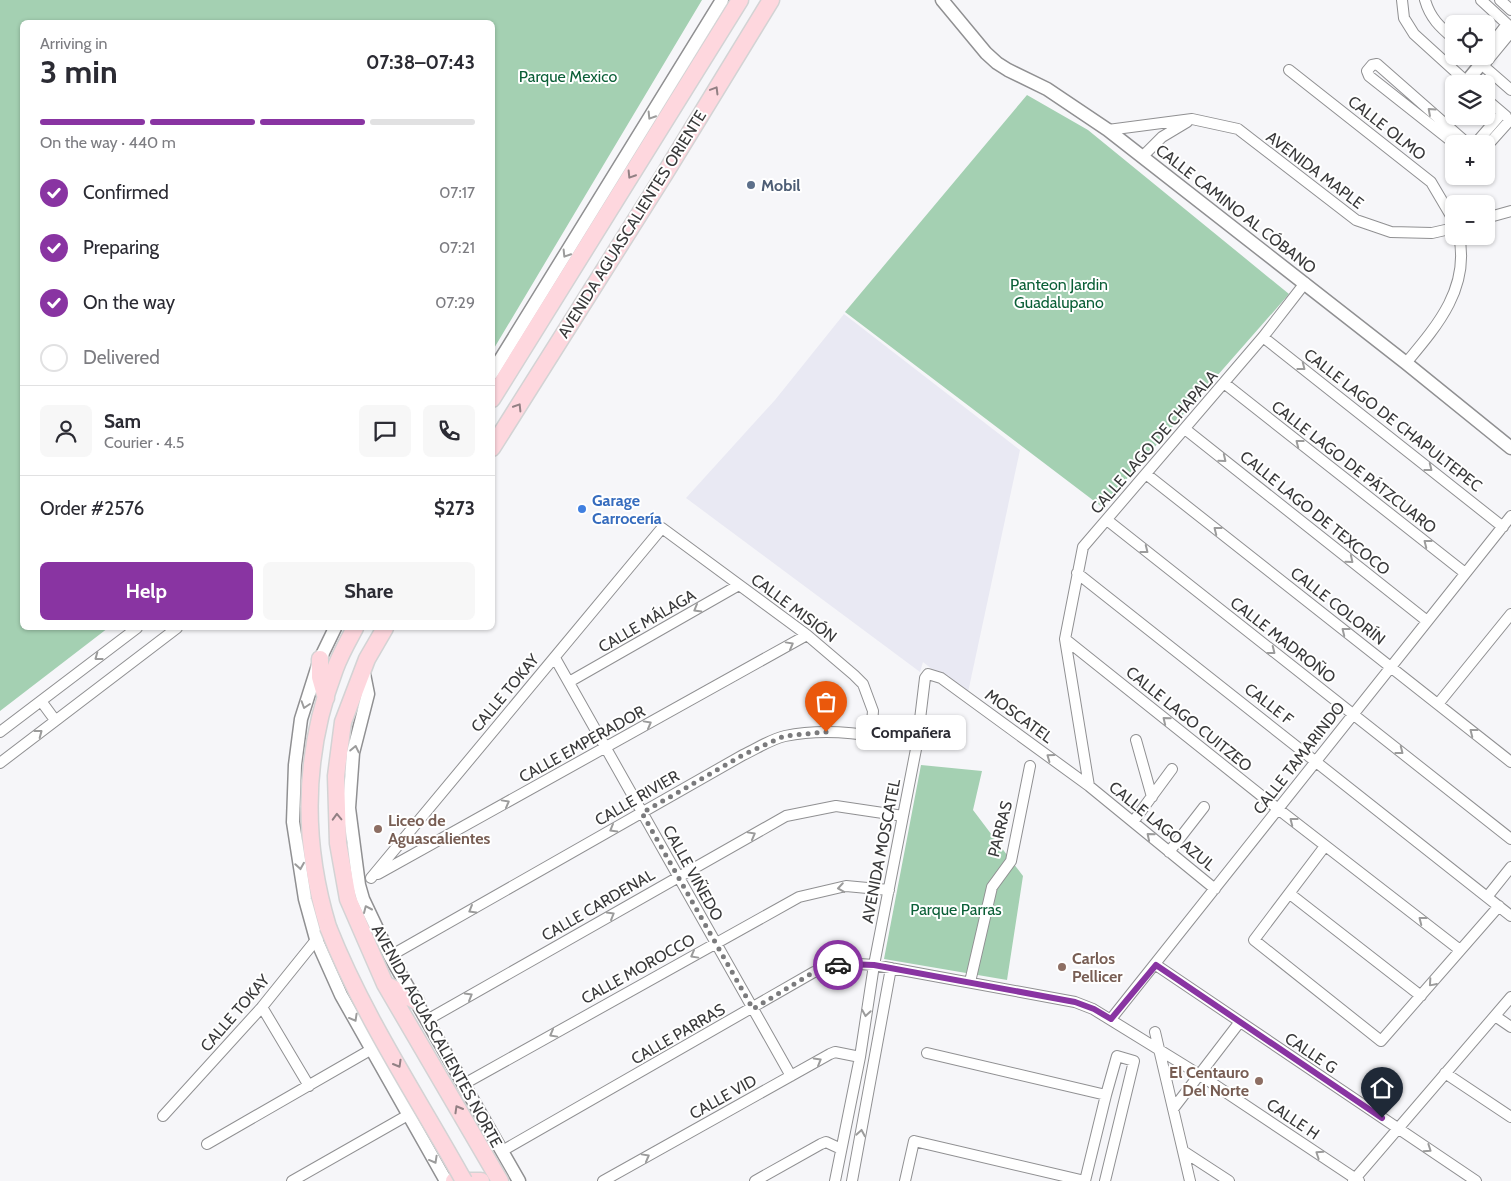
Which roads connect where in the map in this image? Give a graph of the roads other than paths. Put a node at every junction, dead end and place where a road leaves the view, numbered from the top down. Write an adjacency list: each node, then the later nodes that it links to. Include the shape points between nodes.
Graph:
1 (722, 0): 10 (street)
2 (740, 0): 15 (main road, AVENIDA AGUASCALIENTES ORIENTE)
3 (771, 0): 37 (main road, AVENIDA AGUASCALIENTES ORIENTE, one-way to 3)
4 (942, 0): 24 (street, CALLE CAMINO AL CÓBANO, via 997,63 1047,89)
5 (1402, 0): 18 (street, via 1404,18 1414,34)
6 (1424, 0): 11 (street, via 1435,22)
7 (1480, 0): 13 (street, via 1507,24)
8 (1500, 0): 9 (street)
9 (1511, 10)
10 (708, 25): 15 (main road); 40 (street, one-way to 40)
11 (1445, 31)
12 (1511, 32): 14 (street)
13 (1495, 39)
14 (1495, 46)
15 (710, 48): 36 (main road, AVENIDA AGUASCALIENTES ORIENTE, one-way to 36)
16 (1483, 65): 19 (street)
17 (1289, 70): 30 (street, CALLE OLMO, via 1431,182)
18 (1460, 75)
19 (1511, 90)
20 (1495, 107): 21 (street)
21 (1502, 113): 23 (street); 26 (street)
22 (1192, 119): 24 (street, AVENIDA MAPLE); 29 (street, via 1162,137); 33 (street, AVENIDA MAPLE, via 1238,130 1356,220 1391,232)
23 (1511, 120): 28 (street)
24 (1108, 130): 29 (street, CALLE CAMINO AL CÓBANO)
25 (1458, 135): 27 (street, one-way to 27, via 1377,64 1372,65 1367,71 1369,76)
26 (1483, 135)
27 (1445, 136)
28 (1495, 137)
29 (1142, 156): 35 (street, CALLE CAMINO AL CÓBANO)
30 (1445, 206)
31 (1511, 211): 32 (street)
32 (1495, 215)
33 (1445, 230)
34 (1461, 245): 39 (street, via 1459,282 1439,323)
35 (1305, 283): 38 (street, CALLE LAGO DE CHAPALA); 39 (street, CALLE CAMINO AL CÓBANO)
36 (542, 319): 37 (main road); 42 (main road, AVENIDA AGUASCALIENTES ORIENTE)
37 (565, 332): 44 (main road, AVENIDA AGUASCALIENTES ORIENTE, one-way to 37)
38 (1264, 337): 41 (street, CALLE LAGO DE CHAPALA); 49 (street, CALLE LAGO DE CHAPULTEPEC, one-way to 49)
39 (1406, 363): 45 (street, CALLE CAMINO AL CÓBANO)
40 (495, 368)
41 (1224, 384): 43 (street, CALLE LAGO DE CHAPALA); 52 (street, CALLE LAGO DE PÁTZCUARO, one-way to 41)
42 (495, 394)
43 (1185, 429): 46 (street, CALLE LAGO DE CHAPALA); 55 (street, CALLE LAGO DE TEXCOCO, one-way to 55)
44 (495, 443)
45 (1511, 448)
46 (1146, 474): 48 (street, CALLE LAGO DE CHAPALA); 65 (street, CALLE COLORÍN, one-way to 46)
47 (1511, 516): 49 (street, CALLE TAMARINDO)
48 (1107, 520): 51 (street, CALLE LAGO DE CHAPALA, via 1083,547); 72 (street, CALLE MADROÑO, one-way to 72)
49 (1503, 527): 52 (street, CALLE TAMARINDO)
50 (662, 528): 53 (street, CALLE MISIÓN); 63 (street, CALLE TOKAY)
51 (1077, 573): 62 (street, CALLE LAGO DE CHAPALA); 79 (street, CALLE F)
52 (1465, 573): 55 (street, CALLE TAMARINDO)
53 (739, 585): 61 (street, CALLE MISIÓN); 68 (street, CALLE MÁLAGA, one-way to 68)
54 (1511, 614): 71 (street)
55 (1427, 621): 65 (street, CALLE TAMARINDO)
56 (134, 630): 70 (street, one-way to 70)
57 (174, 630): 73 (street)
58 (334, 630): 64 (street)
59 (354, 630): 69 (main road, via 335,668)
60 (384, 630): 66 (main road)
61 (807, 636): 75 (street, CALLE MISIÓN, via 863,684 872,711); 78 (street, CALLE EMPERADOR, one-way to 61)
62 (1066, 639): 84 (street, CALLE LAGO DE CHAPALA); 87 (street, CALLE LAGO CUITZEO, one-way to 62)
63 (555, 658): 68 (street, CALLE VIÑEDO); 96 (street, CALLE TOKAY)
64 (320, 659): 69 (main road, via 320,677); 105 (street, one-way to 105, via 301,718 292,822 305,899)
65 (1390, 667): 71 (street, CALLE COLORÍN); 72 (street, CALLE TAMARINDO)
66 (363, 668): 97 (street, AVENIDA AGUASCALIENTES NORTE, one-way to 66, via 349,808 353,753 368,694); 113 (main road, AVENIDA AGUASCALIENTES NORTE, one-way to 66, via 348,899 338,843 336,776 343,722)
67 (928, 674): 77 (street, AVENIDA MOSCATEL); 84 (street, MOSCATEL, one-way to 67, via 941,678)
68 (568, 682): 78 (street, CALLE VIÑEDO)
69 (326, 698): 104 (main road, via 311,763 308,813 313,865)
70 (41, 701): 73 (street); 74 (street)
71 (1438, 704): 81 (street, CALLE COLORÍN, one-way to 71)
72 (1353, 714): 79 (street, CALLE TAMARINDO); 91 (street, CALLE MADROÑO, one-way to 91)
73 (55, 720): 80 (street, one-way to 73)
74 (0, 732)
75 (871, 734): 77 (street, CALLE RIVIER); 88 (street, CALLE RIVIER, via 826,732 784,736 743,755)
76 (1136, 740): 85 (street)
77 (916, 744): 89 (street, AVENIDA MOSCATEL)
78 (606, 748): 88 (street, CALLE VIÑEDO); 96 (street, CALLE EMPERADOR, one-way to 78)
79 (1317, 761): 87 (street, CALLE TAMARINDO); 101 (street, CALLE F)
80 (0, 762)
81 (1511, 762)
82 (1030, 766): 112 (street, PARRAS, via 1011,861 992,887)
83 (1172, 769): 85 (street)
84 (1089, 786): 90 (street, CALLE LAGO AZUL)
85 (1152, 797): 90 (street)
86 (1204, 807): 93 (street)
87 (1278, 809): 92 (street, CALLE LAGO CUITZEO, one-way to 87); 98 (street, CALLE TAMARINDO)
88 (642, 813): 95 (street, CALLE VIÑEDO); 108 (street, CALLE RIVIER, one-way to 108)
89 (903, 816): 95 (street, CALLE CARDENAL, one-way to 89, via 786,816 836,806); 99 (street, AVENIDA MOSCATEL)
90 (1133, 822): 93 (street, CALLE LAGO AZUL, one-way to 90)
91 (1511, 839)
92 (1325, 846): 100 (street); 107 (street, CALLE LAGO CUITZEO, one-way to 92)
93 (1169, 852): 98 (street, CALLE LAGO AZUL)
94 (1511, 867): 101 (street)
95 (678, 877): 106 (street, CALLE VIÑEDO); 121 (street, CALLE CARDENAL, one-way to 95)
96 (371, 878): 97 (street, CALLE EMPERADOR)
97 (359, 885): 108 (street, AVENIDA AGUASCALIENTES NORTE, one-way to 97)
98 (1215, 889): 110 (street, CALLE TAMARINDO)
99 (889, 890): 106 (street, CALLE MOROCCO, one-way to 106, via 846,886 799,897); 109 (street, AVENIDA MOSCATEL)
100 (1290, 894): 114 (street); 114 (street, via 1254,940 1373,1035 1381,1041)
101 (1487, 897): 102 (street, CALLE F)
102 (1499, 906): 103 (street, CALLE F); 107 (street)
103 (1511, 916)
104 (328, 927): 105 (street, CALLE TOKAY); 148 (main road, one-way to 148, bridge, via 372,1018)
105 (316, 939): 117 (street, CALLE TOKAY); 125 (street, one-way to 125, via 341,995)
106 (715, 942): 118 (street, CALLE VIÑEDO); 132 (street, CALLE MOROCCO, one-way to 132)
107 (1460, 950): 114 (street, one-way to 114)
108 (390, 956): 116 (street, AVENIDA AGUASCALIENTES NORTE)
109 (874, 965): 111 (street, CALLE PARRAS); 118 (street, CALLE PARRAS, via 845,964 814,972); 128 (street, AVENIDA MOSCATEL, one-way to 128)
110 (1156, 965): 120 (street, CALLE TAMARINDO); 122 (street, CALLE G)
111 (891, 968): 112 (street, CALLE PARRAS); 155 (street, one-way to 111)
112 (970, 982): 120 (street, CALLE PARRAS, via 1075,1002)
113 (385, 984): 116 (main road); 150 (main road, AVENIDA AGUASCALIENTES NORTE, one-way to 113)
114 (1421, 996)
115 (1511, 998): 119 (street)
116 (416, 1001): 121 (street, AVENIDA AGUASCALIENTES NORTE)
117 (262, 1007): 133 (street); 137 (street, CALLE TOKAY)
118 (753, 1009): 131 (street, CALLE VIÑEDO); 142 (street, CALLE PARRAS)
119 (1495, 1016): 123 (street); 129 (street)
120 (1111, 1019): 126 (street, CALLE PARRAS)
121 (427, 1020): 132 (street, AVENIDA AGUASCALIENTES NORTE)
122 (1239, 1023): 130 (street); 139 (street, CALLE G)
123 (1511, 1027)
124 (1155, 1032): 126 (street)
125 (372, 1049): 133 (street); 136 (street)
126 (1159, 1050): 130 (street, CALLE H); 135 (street)
127 (927, 1053): 134 (street)
128 (860, 1057): 131 (street, CALLE VID, one-way to 128, via 835,1052); 141 (street, AVENIDA MOSCATEL)
129 (1445, 1073): 138 (street); 139 (street)
130 (1200, 1075): 135 (street); 144 (street, CALLE H, one-way to 130)
131 (791, 1076): 152 (street, CALLE VID, one-way to 131)
132 (464, 1084): 142 (street, AVENIDA AGUASCALIENTES NORTE)
133 (309, 1086): 140 (street)
134 (1106, 1094): 157 (street); 158 (street, via 1117,1056 1134,1061)
135 (1173, 1109): 143 (street)
136 (408, 1115): 145 (street); 146 (street, one-way to 146)
137 (163, 1116)
138 (1511, 1117)
139 (1398, 1129): 144 (street); 161 (street, CALLE G, one-way to 161)
140 (207, 1144)
141 (841, 1149): 153 (street, via 826,1142); 154 (street, AVENIDA MOSCATEL)
142 (502, 1151): 151 (street, AVENIDA AGUASCALIENTES NORTE)
143 (1183, 1151): 159 (street); 160 (street)
144 (1356, 1180)
145 (292, 1181)
146 (446, 1181)
147 (454, 1181): 149 (main road)
148 (464, 1181)
149 (481, 1181)
150 (500, 1181)
151 (519, 1181)
152 (603, 1181)
153 (755, 1181)
154 (835, 1181)
155 (852, 1181)
156 (905, 1181): 157 (street, via 914,1141)
157 (1085, 1181)
158 (1105, 1181)
159 (1190, 1181)
160 (1229, 1181)
161 (1476, 1181)

